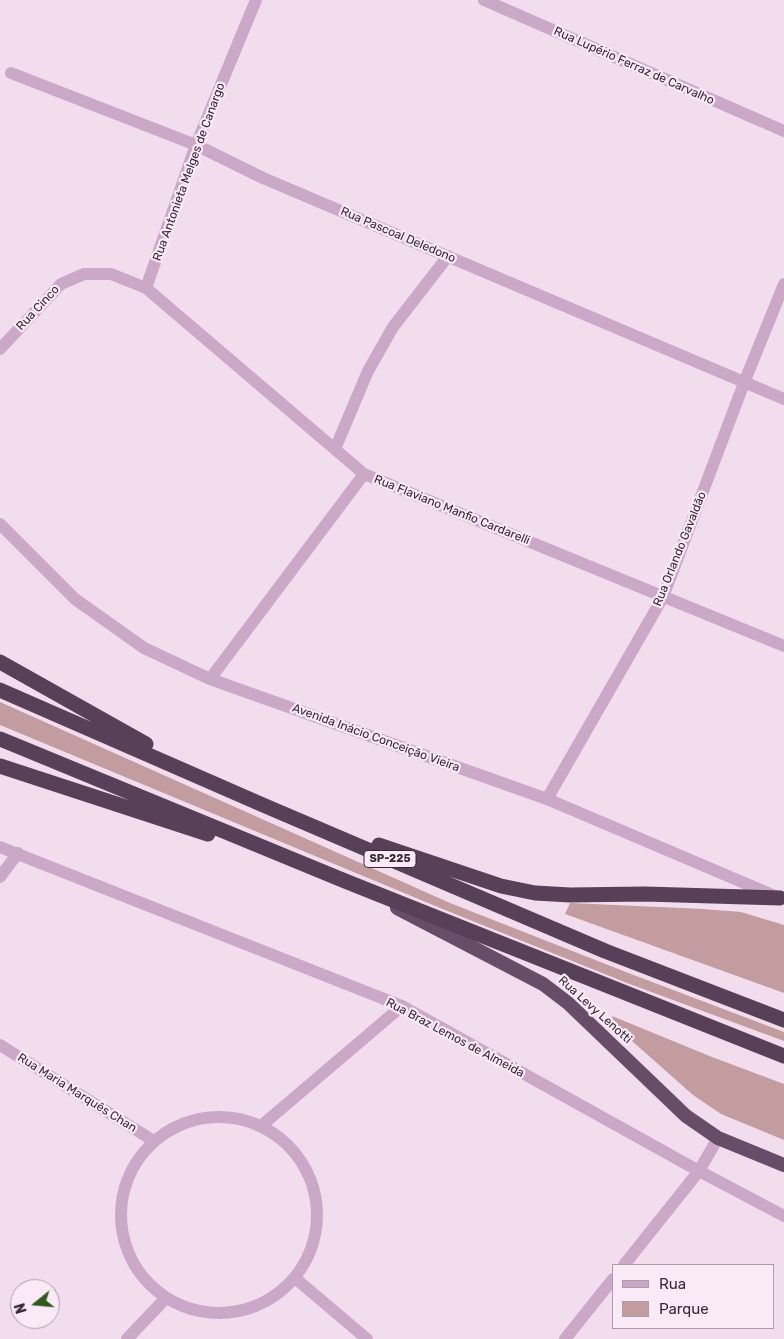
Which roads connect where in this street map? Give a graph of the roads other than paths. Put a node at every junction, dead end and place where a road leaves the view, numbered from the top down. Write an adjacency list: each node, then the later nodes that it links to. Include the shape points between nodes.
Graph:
1 (256, 0): 5 (street, Rua Antonieta Melges de Canargo)
2 (484, 0): 4 (street, Rua Lupério Ferraz de Carvalho)
3 (11, 73): 5 (street, Rua Pascoal Deledono)
4 (784, 131)
5 (196, 145): 6 (street, Rua Pascoal Deledono, via 262,178); 9 (street, Rua Antonieta Melges de Canargo)
6 (448, 256): 11 (street, Rua Pascoal Deledono); 13 (street, via 393,327 368,371)
7 (111, 274): 9 (street, Rua Flaviano Manfio Cardarelli); 10 (street, Rua Cinco, via 84,274 61,284)
8 (784, 284): 11 (street, Rua Orlando Gavaldão)
9 (146, 288): 13 (street, Rua Flaviano Manfio Cardarelli)
10 (0, 349)
11 (744, 383): 12 (street, Rua Pascoal Deledono); 16 (street, Rua Orlando Gavaldão)
12 (784, 399)
13 (335, 449): 14 (street, Rua Flaviano Manfio Cardarelli)
14 (364, 474): 16 (street, Rua Flaviano Manfio Cardarelli); 19 (street)
15 (0, 524): 19 (street, Avenida Inácio Conceição Vieira, via 75,598 144,648)
16 (663, 597): 17 (street, Rua Flaviano Manfio Cardarelli); 24 (street, Rua Orlando Gavaldão)
17 (784, 646)
18 (0, 662): 23 (highway)
19 (210, 678): 24 (street, Avenida Inácio Conceição Vieira)
20 (0, 690): 23 (highway, SP-225)
21 (0, 739): 28 (highway)
22 (0, 766): 28 (highway)
23 (212, 782): 25 (highway, SP-225)
24 (548, 799): 31 (street, Avenida Inácio Conceição Vieira)
25 (263, 805): 31 (highway, via 501,886 535,893); 33 (highway, SP-225, via 605,951)
26 (0, 847): 27 (street, Rua Braz Lemos de Almeida)
27 (18, 853): 29 (street); 32 (street, Rua Braz Lemos de Almeida)
28 (327, 873): 30 (highway)
29 (0, 877)
30 (346, 881): 35 (highway); 37 (highway, Rua Levy Lenotti, via 543,984 568,1003 686,1116)
31 (782, 899)
32 (402, 1006): 36 (street); 40 (street, Rua Braz Lemos de Almeida)
33 (784, 1020)
34 (0, 1045): 38 (street, Rua Maria Marquês Chan)
35 (784, 1056)
36 (261, 1126): 38 (street, via 234,1117 205,1117 178,1125); 43 (street, via 286,1142 304,1166 315,1194 317,1223 310,1252)
37 (718, 1138): 39 (highway, Rua Levy Lenotti); 40 (street)
38 (154, 1141): 45 (street, via 134,1164 123,1192 121,1222 128,1252 143,1278)
39 (784, 1165)
40 (699, 1171): 41 (street, Rua Braz Lemos de Almeida); 42 (street)
41 (784, 1216)
42 (625, 1264)
43 (295, 1278): 45 (street, via 274,1297 248,1310 220,1314 192,1310); 47 (street)
44 (612, 1280): 48 (street)
45 (166, 1298): 46 (street)
46 (127, 1339)
47 (367, 1339)
48 (565, 1339)

